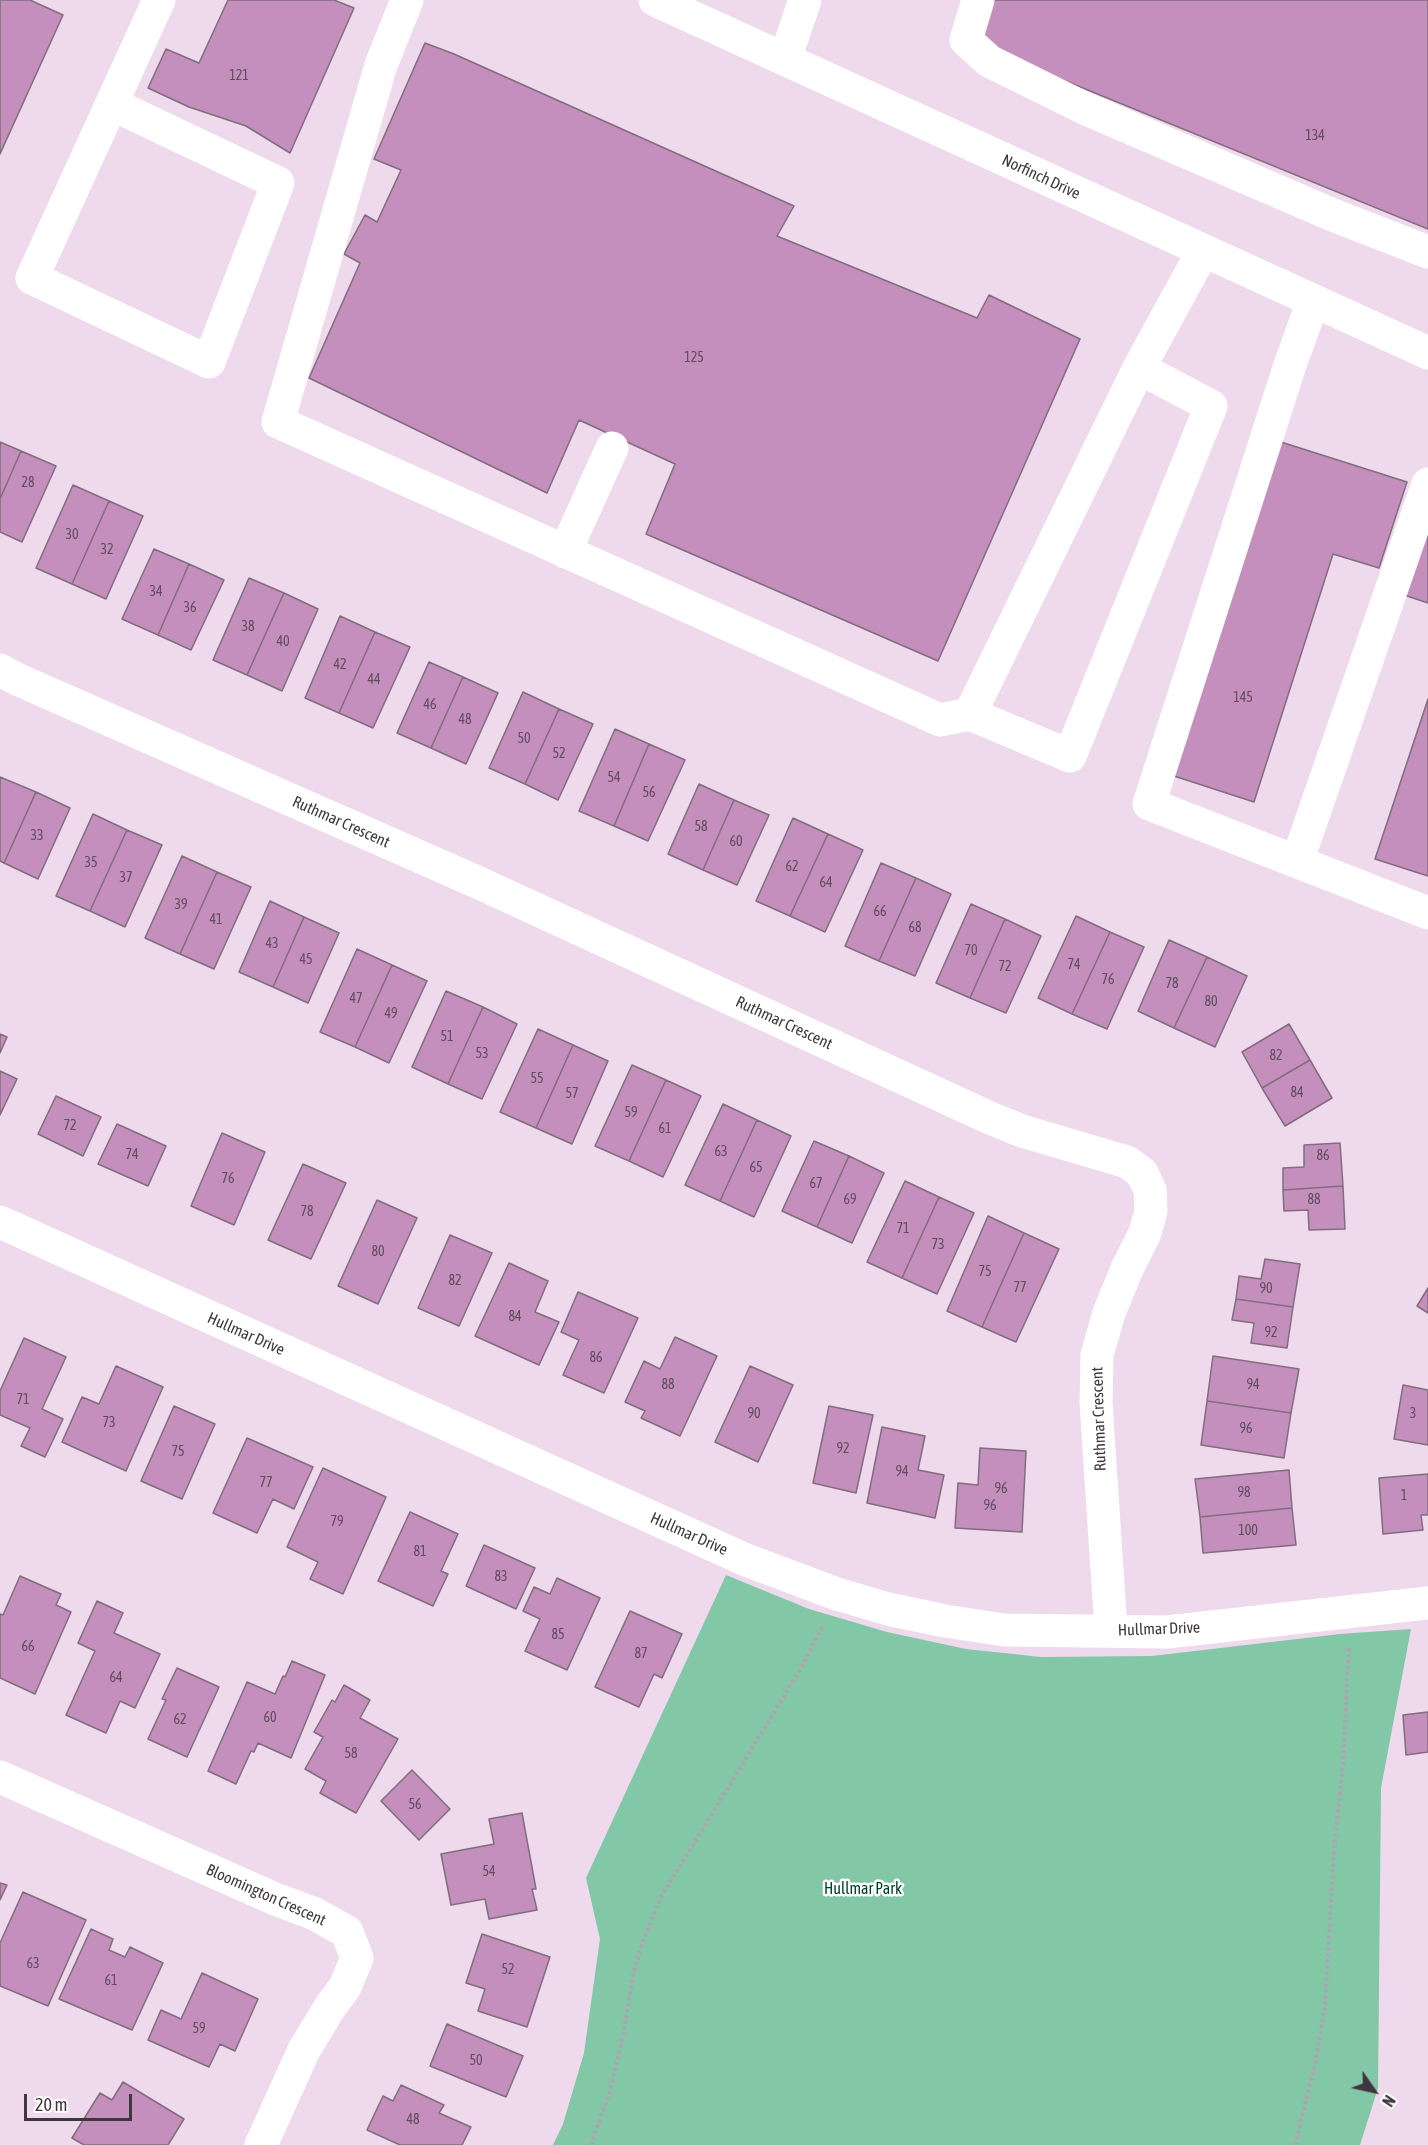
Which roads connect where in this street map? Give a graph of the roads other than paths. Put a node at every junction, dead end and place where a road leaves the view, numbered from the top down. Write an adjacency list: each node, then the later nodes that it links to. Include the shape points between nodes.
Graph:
1 (159, 0): 7 (street)
2 (407, 0): 15 (street, via 381,65 278,422)
3 (805, 0): 6 (street)
4 (978, 0): 9 (street, via 966,40 989,62 1084,108)
5 (666, 2): 6 (street, Norfinch Drive)
6 (785, 59): 8 (street, Norfinch Drive)
7 (112, 104): 7 (street, via 32,278 209,362 278,183)
8 (1203, 251): 10 (street, Norfinch Drive); 12 (street)
9 (1428, 252)
10 (1313, 301): 11 (street, Norfinch Drive); 18 (street, via 1149,804)
11 (1425, 344)
12 (1139, 368): 17 (street); 17 (street, via 1211,406 1070,756)
13 (612, 448): 15 (street)
14 (1428, 484): 18 (street)
15 (565, 552): 17 (street, via 940,720)
16 (0, 670): 22 (street, Ruthmar Crescent, via 488,887 990,1118 1127,1162 1142,1173 1150,1190 1151,1211 1109,1313 1097,1355 1096,1402)
17 (970, 714)
18 (1297, 862): 19 (street)
19 (1428, 913)
20 (0, 1222): 22 (street, Hullmar Drive, via 746,1560 837,1594 888,1609 1004,1630)
21 (1428, 1603): 22 (street, Hullmar Drive, via 1167,1632)
22 (1111, 1630)
23 (0, 1777): 24 (street, Bloomington Crescent, via 315,1914 347,1932 357,1959 345,1987 304,2050)
24 (261, 2145)

